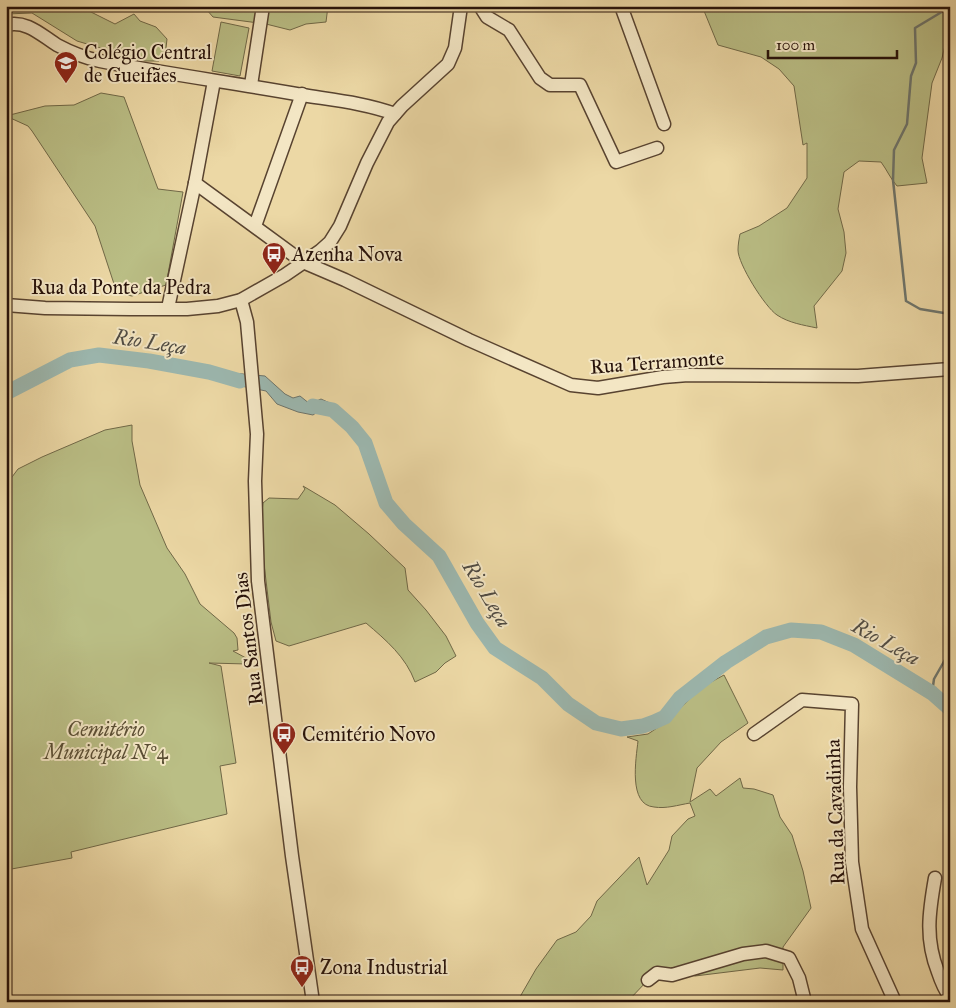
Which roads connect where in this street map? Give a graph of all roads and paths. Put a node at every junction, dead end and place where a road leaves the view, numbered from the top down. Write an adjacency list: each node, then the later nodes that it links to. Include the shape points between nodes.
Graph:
1 (263, 6): 7 (street)
2 (461, 6): 9 (street, Rua da Ponte da Pedra, via 448,64)
3 (480, 6): 11 (street, via 488,18 509,30 540,78 550,85 580,85 616,162)
4 (621, 6): 10 (street)
5 (6, 24): 6 (street, via 28,26 59,46 90,59)
6 (214, 81): 7 (street); 12 (street)
7 (251, 85): 8 (street)
8 (302, 94): 9 (street, via 375,107); 13 (street)
9 (395, 114): 14 (street, Rua da Ponte da Pedra, via 380,137 340,226 330,242)
10 (664, 124)
11 (657, 148)
12 (195, 183): 13 (street, Rua Terramonte); 17 (street)
13 (255, 226): 14 (street, Rua Terramonte)
14 (303, 262): 15 (street, Rua da Ponte da Pedra); 18 (street, Rua Terramonte, via 570,384 598,388 688,375 858,376)
15 (240, 300): 17 (street, Rua da Ponte da Pedra, via 218,306); 23 (street, Rua Santos Dias, via 248,336 257,434 258,581)
16 (6, 305): 17 (street, Rua da Ponte da Pedra)
17 (168, 308)
18 (950, 369)
19 (754, 734): 25 (street, Rua da Cavadinha, via 802,700 852,700 852,862 862,929)
20 (935, 878): 22 (street, via 928,930 933,960 944,990)
21 (648, 980): 24 (street, via 657,973 672,975 743,954 766,951 789,958 799,978)
22 (950, 997)
23 (313, 1002)
24 (805, 1002)
25 (895, 1002)

